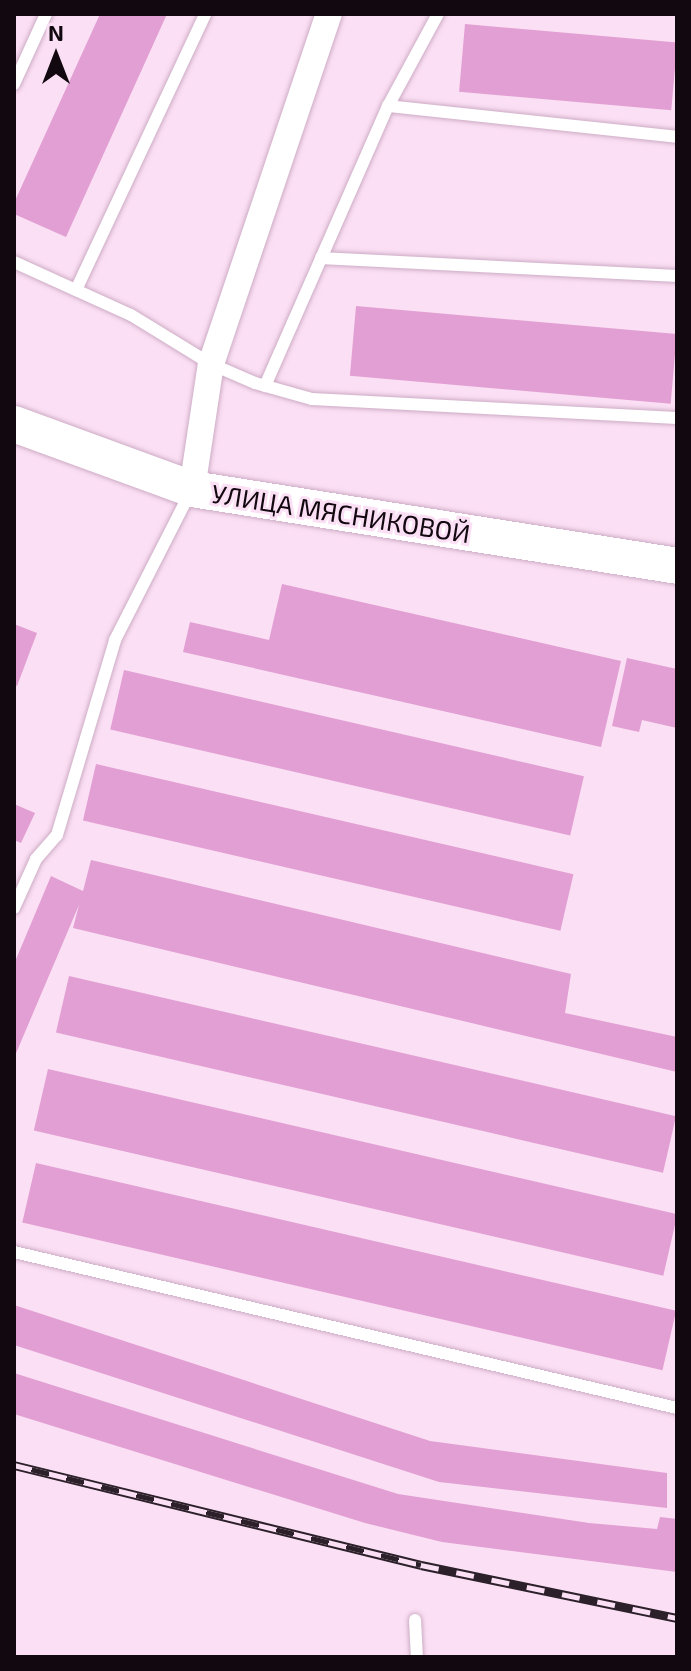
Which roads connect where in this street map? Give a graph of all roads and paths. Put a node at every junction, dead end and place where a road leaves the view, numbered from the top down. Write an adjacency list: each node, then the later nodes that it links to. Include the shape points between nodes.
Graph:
1 (46, 14): 5 (lane)
2 (205, 14): 11 (lane)
3 (329, 14): 12 (street)
4 (438, 14): 6 (lane)
5 (14, 84)
6 (388, 106): 7 (lane); 8 (lane)
7 (677, 137)
8 (321, 258): 10 (lane); 13 (lane)
9 (14, 262): 11 (lane)
10 (677, 276)
11 (76, 290): 12 (lane, via 131,315)
12 (211, 364): 13 (lane); 16 (street)
13 (265, 386): 14 (lane, via 312,399)
14 (677, 418)
15 (14, 424): 16 (street, УЛИЦА МЯСНИКОВОЙ)
16 (192, 489): 17 (street, УЛИЦА МЯСНИКОВОЙ); 18 (lane, via 115,640 57,835 36,859)
17 (677, 566)
18 (14, 908)
19 (14, 1252): 20 (lane)
20 (677, 1408)
21 (415, 1620): 22 (lane)
22 (417, 1657)

